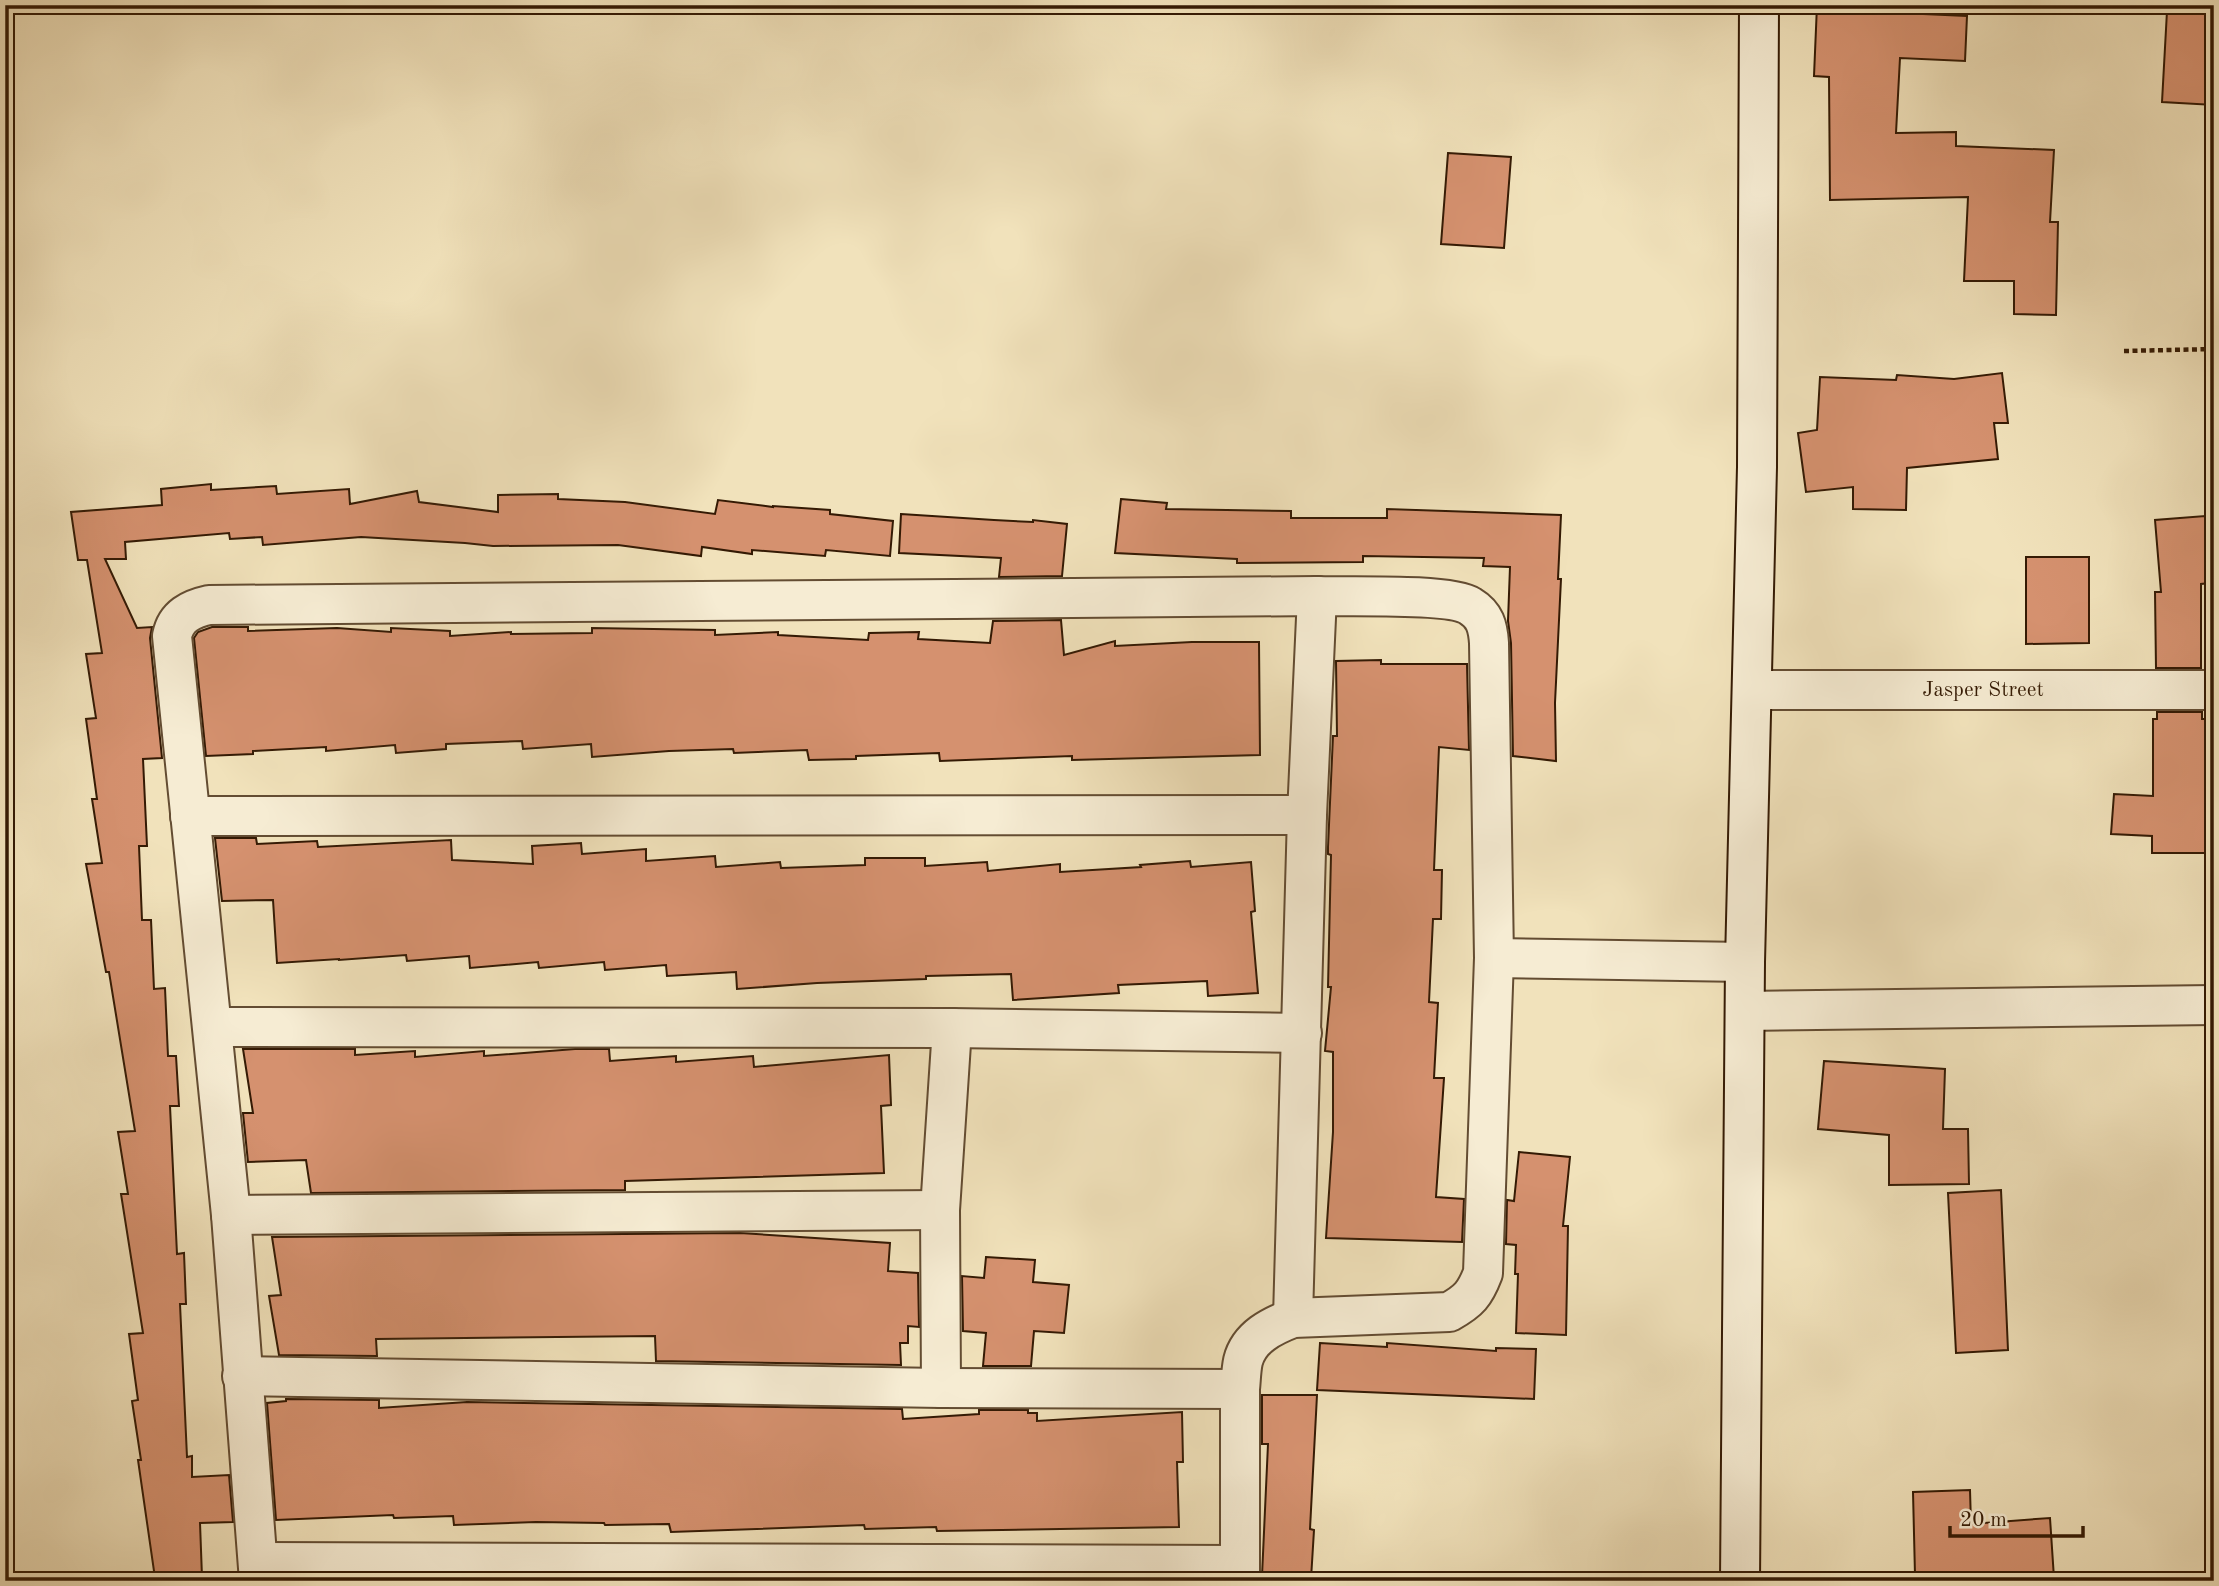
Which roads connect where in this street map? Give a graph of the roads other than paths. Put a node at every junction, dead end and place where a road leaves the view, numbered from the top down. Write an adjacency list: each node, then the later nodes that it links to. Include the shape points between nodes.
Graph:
1 (1759, 5): 3 (street)
2 (1317, 596): 5 (street); 6 (street, via 209,605 182,617 172,636); 7 (street, via 1443,598 1468,604 1488,626)
3 (1752, 690): 4 (street, Jasper Street); 8 (street)
4 (2214, 690)
5 (1307, 815): 6 (street); 13 (street)
6 (190, 816): 11 (street)
7 (1494, 958): 8 (street); 16 (street, via 1483,1273 1476,1292 1449,1312)
8 (1745, 962): 10 (street)
9 (2214, 1004): 10 (street)
10 (1745, 1011): 22 (street)
11 (213, 1027): 12 (street); 15 (street)
12 (952, 1028): 13 (street); 14 (street)
13 (1302, 1033): 16 (street)
14 (940, 1210): 15 (street); 18 (street)
15 (231, 1215): 17 (street)
16 (1293, 1318): 19 (street, via 1274,1325 1251,1346 1243,1359)
17 (242, 1376): 18 (street); 20 (street)
18 (941, 1388): 19 (street)
19 (1240, 1389): 21 (street)
20 (258, 1571): 21 (street)
21 (1240, 1573)
22 (1740, 1581)

